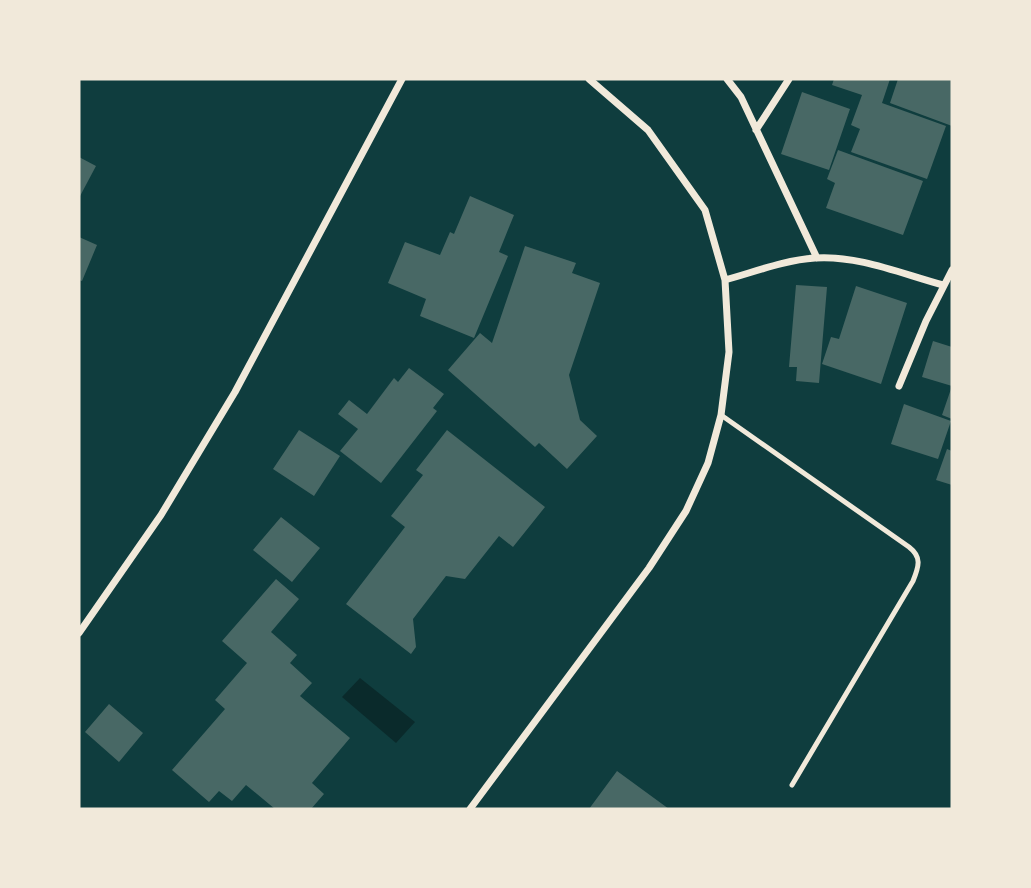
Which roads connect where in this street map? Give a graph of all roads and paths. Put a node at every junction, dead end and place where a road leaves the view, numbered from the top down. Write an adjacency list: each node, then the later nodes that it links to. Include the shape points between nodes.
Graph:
1 (402, 79): 12 (street, via 235,392 161,514)
2 (589, 79): 8 (street, via 648,130 705,210)
3 (727, 79): 5 (street)
4 (789, 79): 5 (street)
5 (756, 130): 6 (street)
6 (817, 258): 8 (street); 9 (street, via 856,261)
7 (952, 270): 9 (street)
8 (725, 280): 11 (street, via 729,352)
9 (943, 285): 10 (street)
10 (899, 386)
11 (721, 415): 13 (lane, via 919,558 913,581); 14 (street, via 708,463 686,511)
12 (79, 633)
13 (792, 785)
14 (470, 809)

